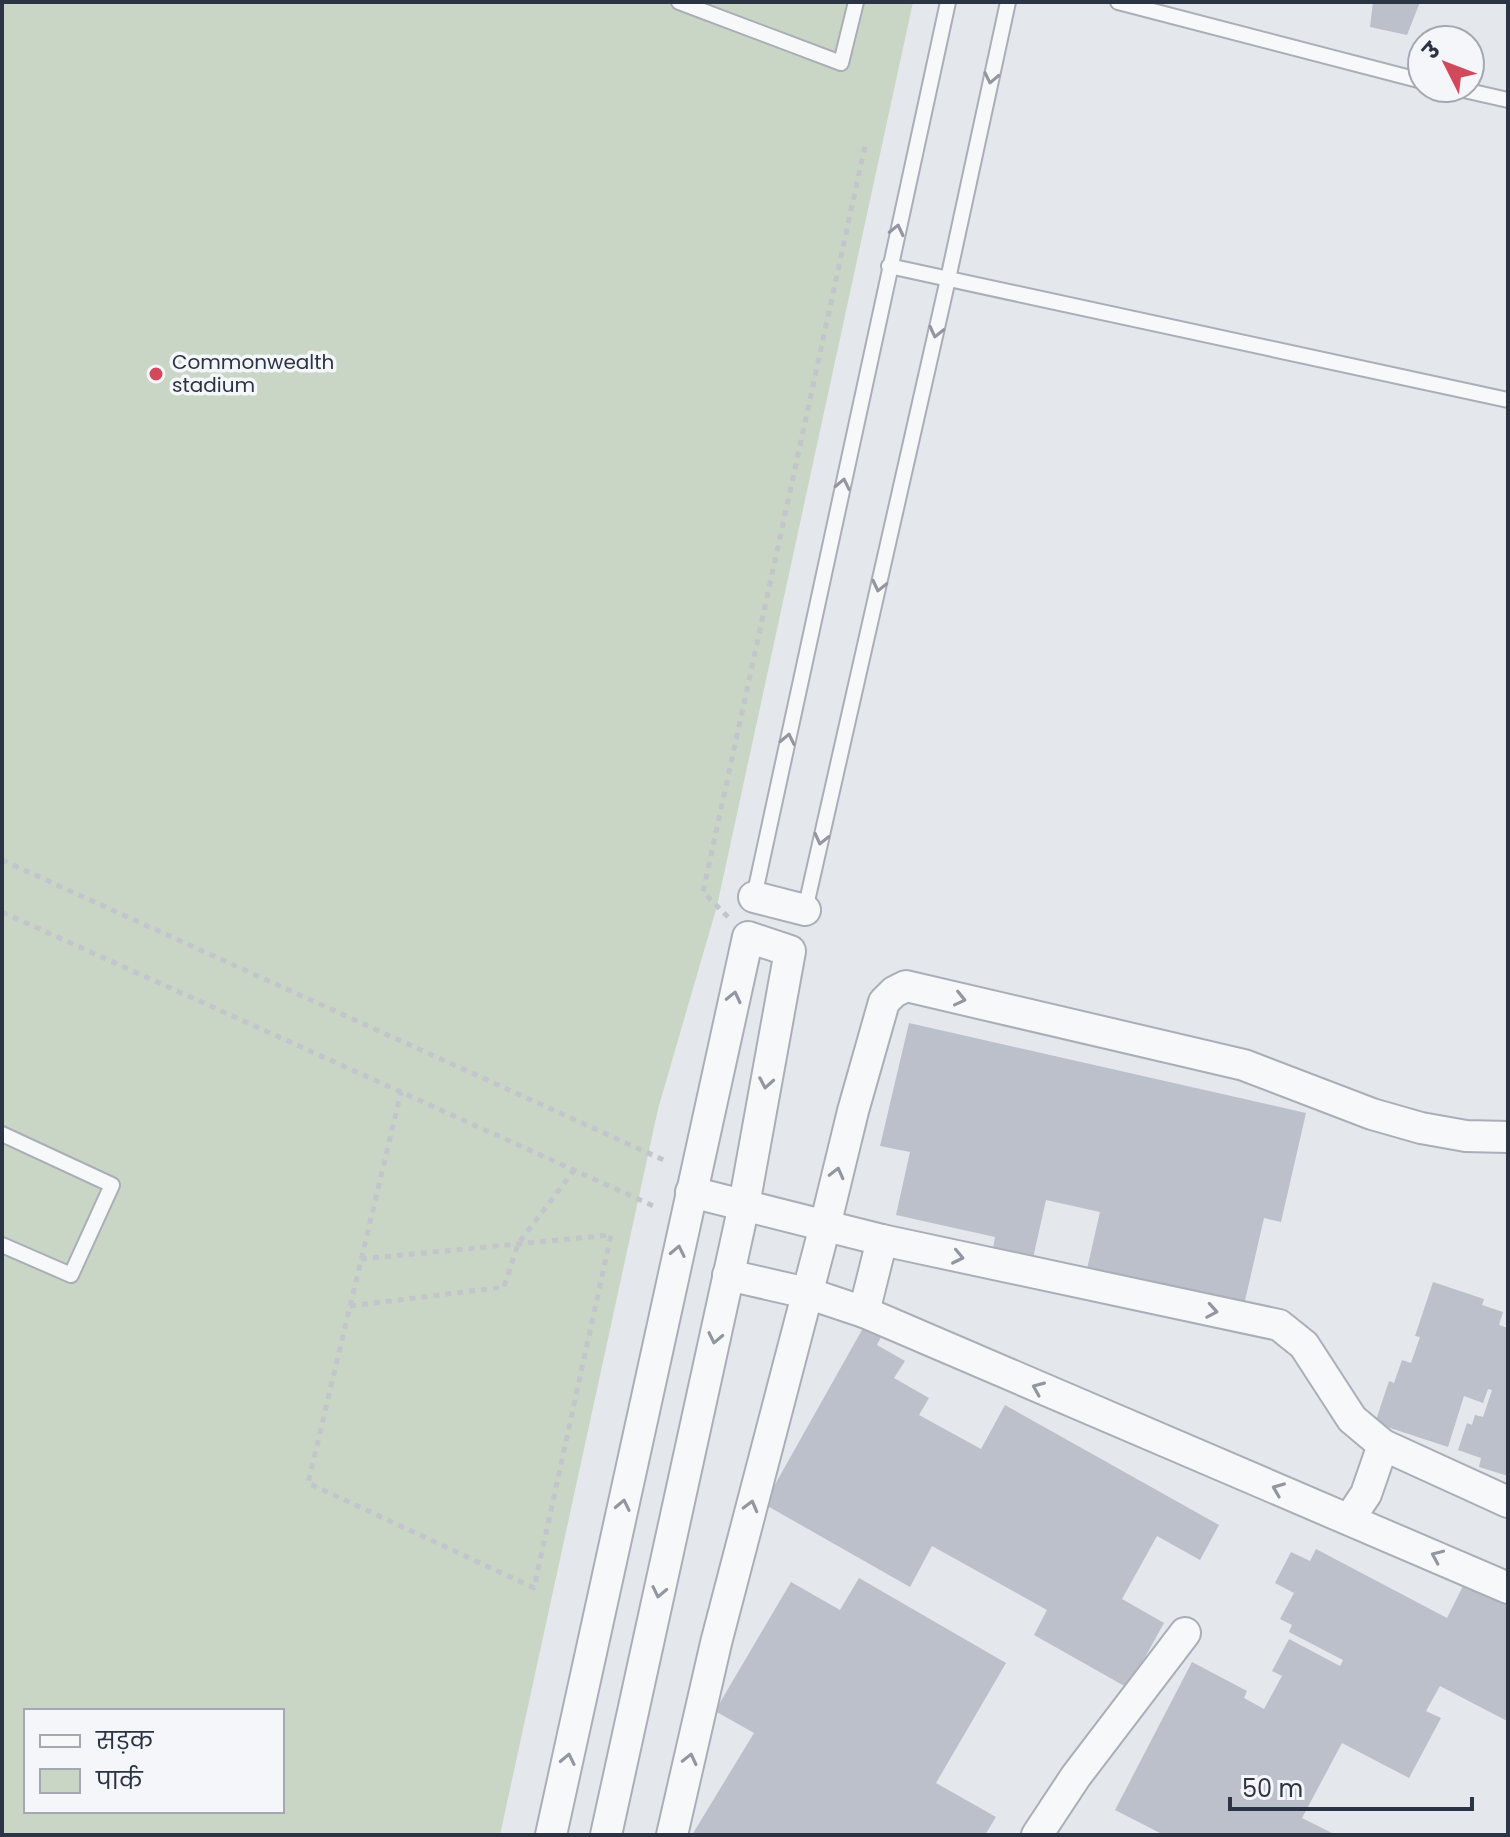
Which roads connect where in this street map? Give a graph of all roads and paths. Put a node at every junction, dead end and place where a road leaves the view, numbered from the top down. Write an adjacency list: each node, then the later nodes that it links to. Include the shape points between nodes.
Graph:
1 (679, 2): 2 (lane, via 841,63)
2 (856, 2)
3 (948, 2): 10 (lane, one-way to 3)
4 (1008, 2): 11 (lane, one-way to 11)
5 (1118, 2): 6 (lane)
6 (1406, 77)
7 (1486, 95): 8 (lane)
8 (1508, 100)
9 (865, 146): 17 (path, via 703,892)
10 (889, 266): 11 (lane); 14 (lane, one-way to 10)
11 (948, 279): 12 (lane); 15 (lane, one-way to 15)
12 (1508, 400)
13 (2, 860): 22 (path)
14 (754, 897): 15 (street)
15 (805, 910)
16 (2, 912): 18 (path)
17 (748, 937): 22 (street, one-way to 17); 23 (street, one-way to 23, via 790,951)
18 (401, 1092): 21 (path); 28 (path)
19 (2, 1134): 27 (lane, via 112,1185 71,1275)
20 (1508, 1137): 24 (street, one-way to 20, via 884,1002 906,986 1244,1065 1421,1128)
21 (574, 1170): 22 (path); 26 (path)
22 (690, 1195): 23 (street); 38 (street, one-way to 22)
23 (744, 1205): 24 (street); 29 (street)
24 (825, 1226): 25 (street); 30 (street)
25 (882, 1240): 32 (street); 33 (street, one-way to 33, via 1279,1325 1304,1345 1352,1419)
26 (518, 1244): 28 (path); 31 (path, via 504,1287); 31 (path, via 611,1235 534,1588 308,1483)
27 (2, 1245)
28 (361, 1259): 31 (path)
29 (728, 1275): 30 (street); 39 (street, one-way to 39)
30 (807, 1293): 32 (street); 40 (street, one-way to 30)
31 (350, 1306)
32 (864, 1312): 35 (street, one-way to 32)
33 (1383, 1445): 34 (street); 35 (street, via 1366,1494)
34 (1508, 1502)
35 (1350, 1518): 36 (street, one-way to 35)
36 (1508, 1588)
37 (1185, 1633): 41 (street)
38 (551, 1835)
39 (606, 1835)
40 (672, 1835)
41 (1037, 1835)

